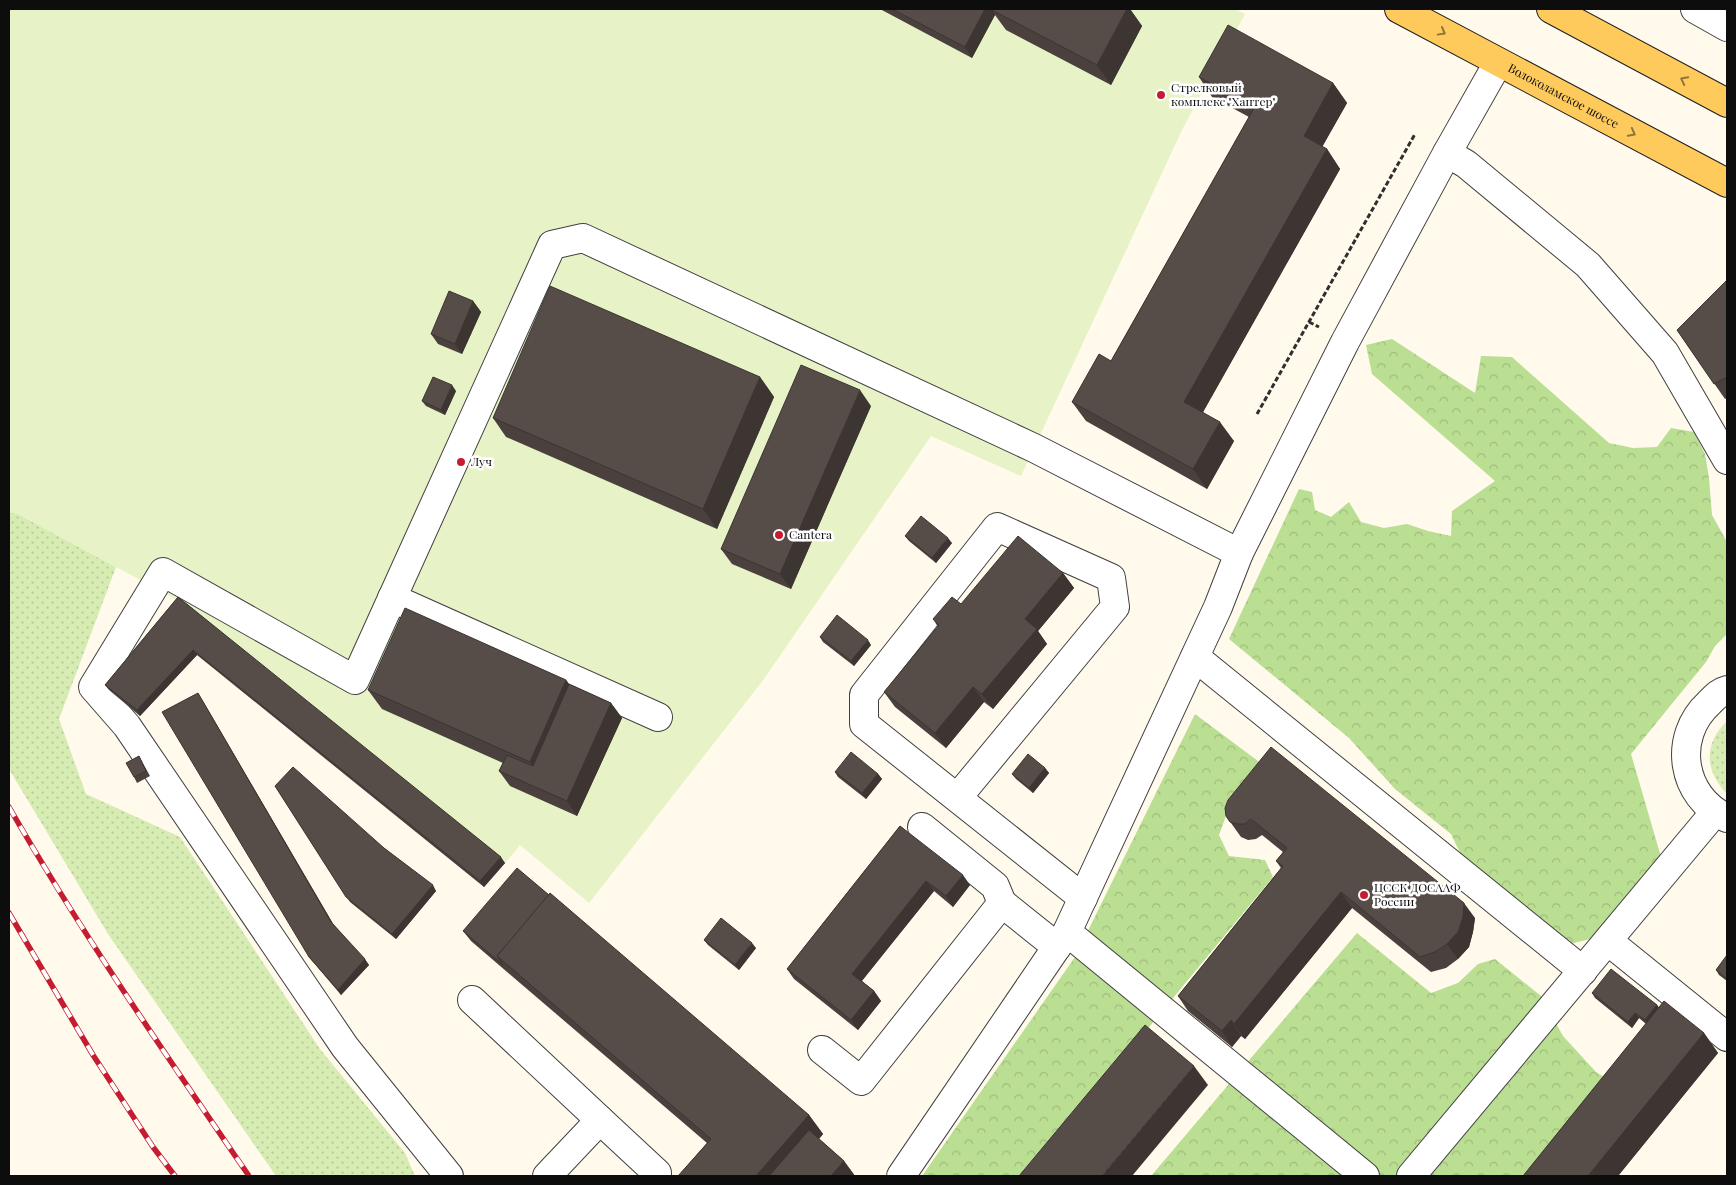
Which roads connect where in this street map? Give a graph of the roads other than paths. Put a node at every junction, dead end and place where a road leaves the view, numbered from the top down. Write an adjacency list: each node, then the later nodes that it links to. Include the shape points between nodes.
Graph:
1 (1399, 9): 6 (main road, Волоколамское шоссе, one-way to 6)
2 (1551, 9): 7 (main road)
3 (1582, 9): 7 (main road)
4 (1695, 9): 5 (street)
5 (1727, 27)
6 (1498, 62): 9 (street); 10 (main road, Волоколамское шоссе, one-way to 10)
7 (1650, 63): 8 (main road, one-way to 7)
8 (1727, 103)
9 (1446, 153): 11 (street, via 1466,164 1588,265 1665,353); 12 (street, via 1345,342)
10 (1727, 183)
11 (1727, 460)
12 (1239, 554): 13 (street, via 1034,448 583,238 552,245); 14 (street)
13 (392, 598): 16 (street); 29 (street, via 355,680 163,572 93,687 127,726 346,1047)
14 (1196, 657): 20 (street); 24 (street)
15 (1727, 690): 18 (street, via 1719,692 1699,712 1687,737 1686,766 1696,792)
16 (658, 717)
17 (957, 798): 17 (street, via 864,724 864,695 997,527 1111,578 1114,607); 20 (street)
18 (1721, 815): 23 (street)
19 (922, 827): 21 (street, via 995,886)
20 (1083, 898): 22 (street)
21 (1002, 903): 22 (street); 27 (street, via 861,1081)
22 (1062, 939): 32 (street); 33 (street)
23 (1608, 942): 24 (street); 26 (street)
24 (1583, 971): 34 (street)
25 (472, 1000): 28 (street)
26 (1727, 1037)
27 (822, 1050)
28 (600, 1120): 30 (street); 31 (street)
29 (450, 1176)
30 (547, 1176)
31 (657, 1176)
32 (900, 1176)
33 (1365, 1176)
34 (1411, 1176)

